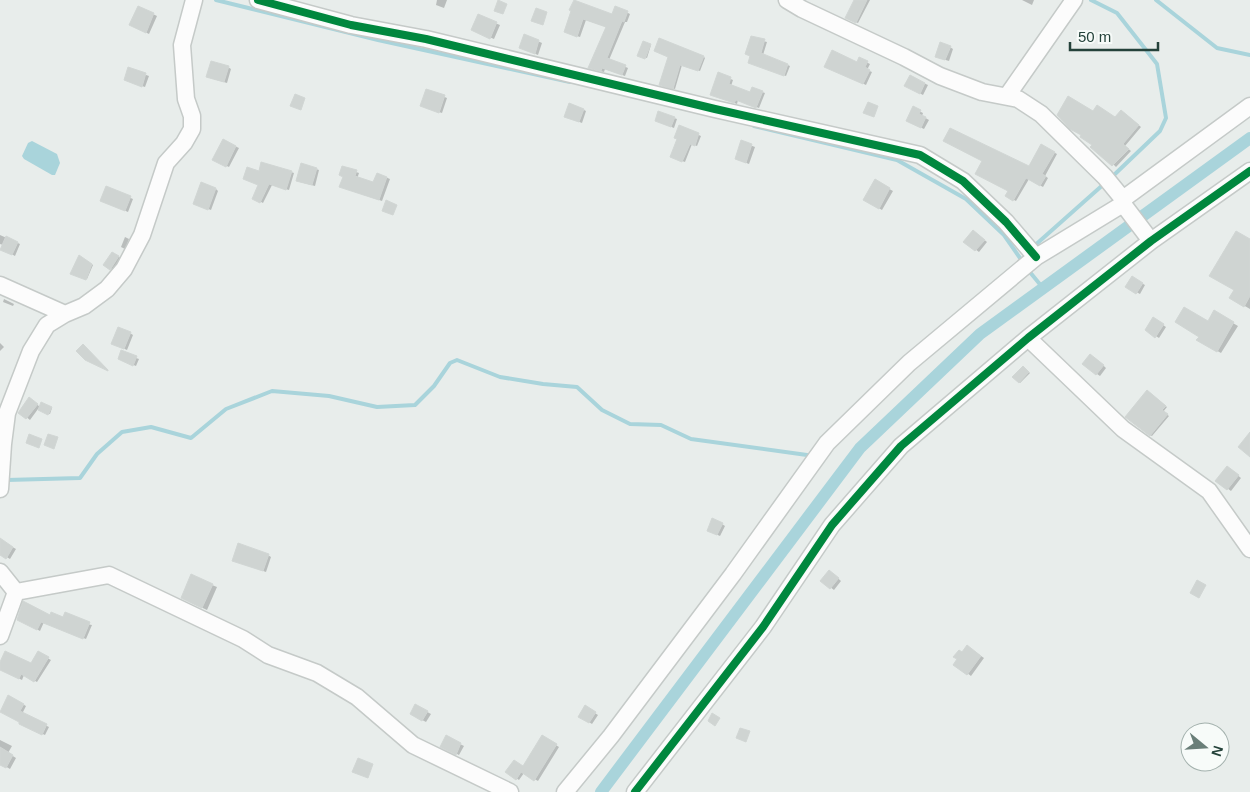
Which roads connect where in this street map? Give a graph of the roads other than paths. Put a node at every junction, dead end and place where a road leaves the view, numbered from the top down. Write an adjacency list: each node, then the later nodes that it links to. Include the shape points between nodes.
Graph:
1 (194, 0): 13 (street, via 182,45 192,130 166,163 142,234 124,269 107,289 84,306)
2 (258, 0): 11 (street, via 351,26 426,39 920,155 963,181 1006,222)
3 (787, 0): 5 (street)
4 (1074, 0): 6 (street)
5 (804, 5): 6 (street, via 940,76 982,92)
6 (1007, 96): 9 (street, via 1041,114 1105,177)
7 (1250, 106): 9 (street)
8 (1250, 171): 10 (street)
9 (1126, 206): 10 (street); 11 (street)
10 (1147, 236): 14 (street)
11 (1036, 257): 21 (street, via 909,363 827,442 727,582)
12 (0, 286): 13 (street)
13 (65, 314): 15 (street, via 47,325 31,351 8,413)
14 (1028, 338): 16 (street, via 1124,429 1209,491); 22 (street, via 901,446 839,518 763,627)
15 (0, 489)
16 (1250, 549)
17 (0, 572): 18 (street)
18 (16, 592): 19 (street); 20 (street, via 109,575 243,639 268,655 317,673 357,697 413,745)
19 (0, 636)
20 (510, 792)
21 (565, 792)
22 (636, 792)

